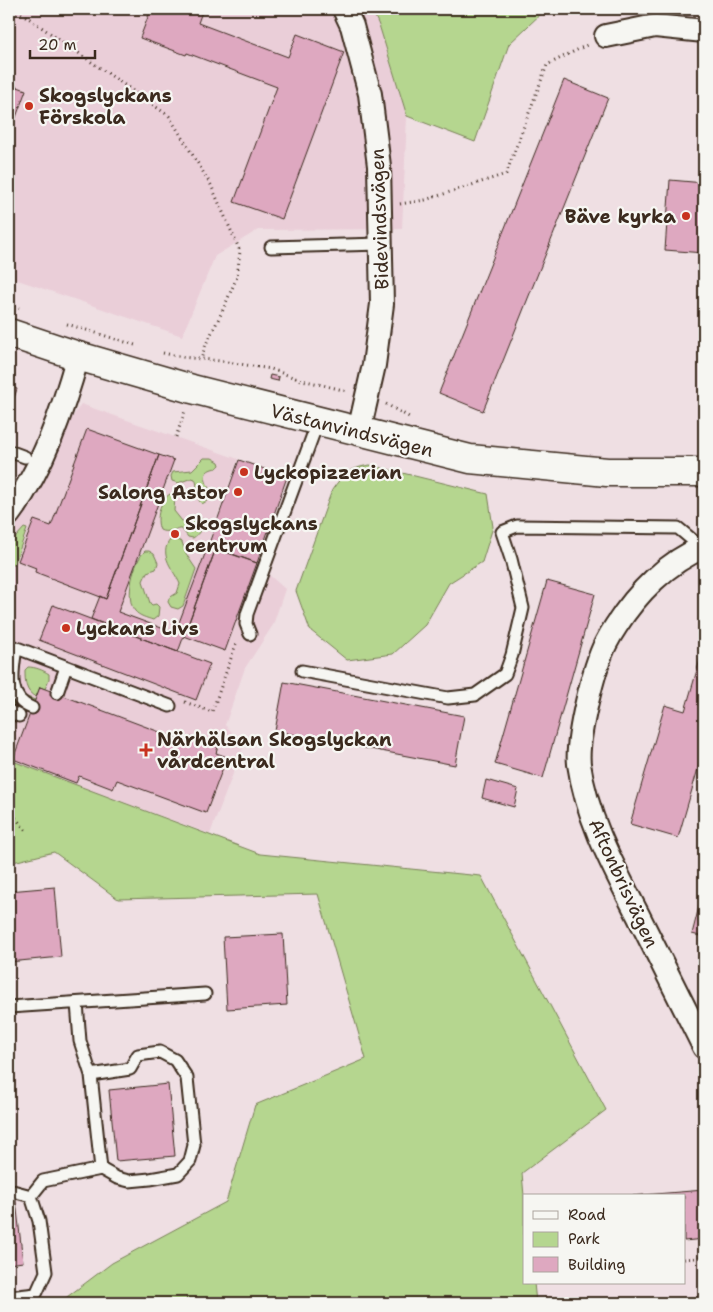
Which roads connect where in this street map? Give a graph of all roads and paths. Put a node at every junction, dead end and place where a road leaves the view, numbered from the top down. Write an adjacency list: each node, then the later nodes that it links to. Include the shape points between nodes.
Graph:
1 (12, 9): 15 (path, via 169,116 211,185 240,251 236,277)
2 (344, 9): 5 (street, Bidevindsvägen, via 352,26 370,94 379,166)
3 (704, 31): 4 (street, via 656,26)
4 (606, 36): 5 (path, via 547,65 506,174 425,200)
5 (380, 208): 6 (street, Bidevindsvägen)
6 (381, 244): 7 (lane); 16 (street, Bidevindsvägen, via 382,304)
7 (271, 247)
8 (9, 305): 9 (path)
9 (25, 310)
10 (66, 324): 12 (path)
11 (9, 333): 14 (street, Västanvindsvägen)
12 (140, 346)
13 (156, 351): 15 (path)
14 (78, 356): 19 (street, Västanvindsvägen); 25 (street, via 44,453)
15 (200, 359): 16 (path, via 271,369 349,392)
16 (367, 401): 18 (path, via 384,403); 20 (street, Bidevindsvägen)
17 (186, 408): 21 (path)
18 (414, 420)
19 (318, 421): 20 (street, Västanvindsvägen); 27 (lane, via 247,614)
20 (359, 431): 24 (street, Västanvindsvägen, via 470,459 607,472)
21 (176, 437)
22 (9, 451): 23 (lane)
23 (25, 457)
24 (704, 472)
25 (9, 514)
26 (703, 547): 31 (lane, via 678,528 517,526 502,532 523,608 512,655 505,674 475,695 448,698); 40 (street, Aftonbrisvägen, via 669,566 647,586 625,612 605,644 582,727 579,762 587,803 606,852)
27 (250, 634)
28 (12, 646): 30 (lane); 34 (lane, via 14,688 22,703)
29 (230, 660): 33 (path, via 212,712 179,700)
30 (66, 666): 32 (lane); 33 (lane)
31 (302, 671)
32 (57, 693)
33 (170, 706)
34 (32, 708)
35 (9, 810): 36 (path)
36 (28, 833)
37 (205, 994): 38 (lane)
38 (77, 1003): 39 (lane); 41 (lane, via 80,1041)
39 (9, 1007)
40 (704, 1047)
41 (91, 1075): 42 (lane); 42 (lane, via 130,1070 138,1055 160,1052 175,1060 187,1078 190,1102 194,1145 190,1161 178,1174 129,1181)
42 (101, 1169): 44 (lane, via 43,1181)
43 (9, 1190): 44 (lane)
44 (31, 1196): 47 (lane, via 39,1221 46,1272 36,1294)
45 (704, 1257): 46 (path)
46 (686, 1259)
47 (9, 1297)

